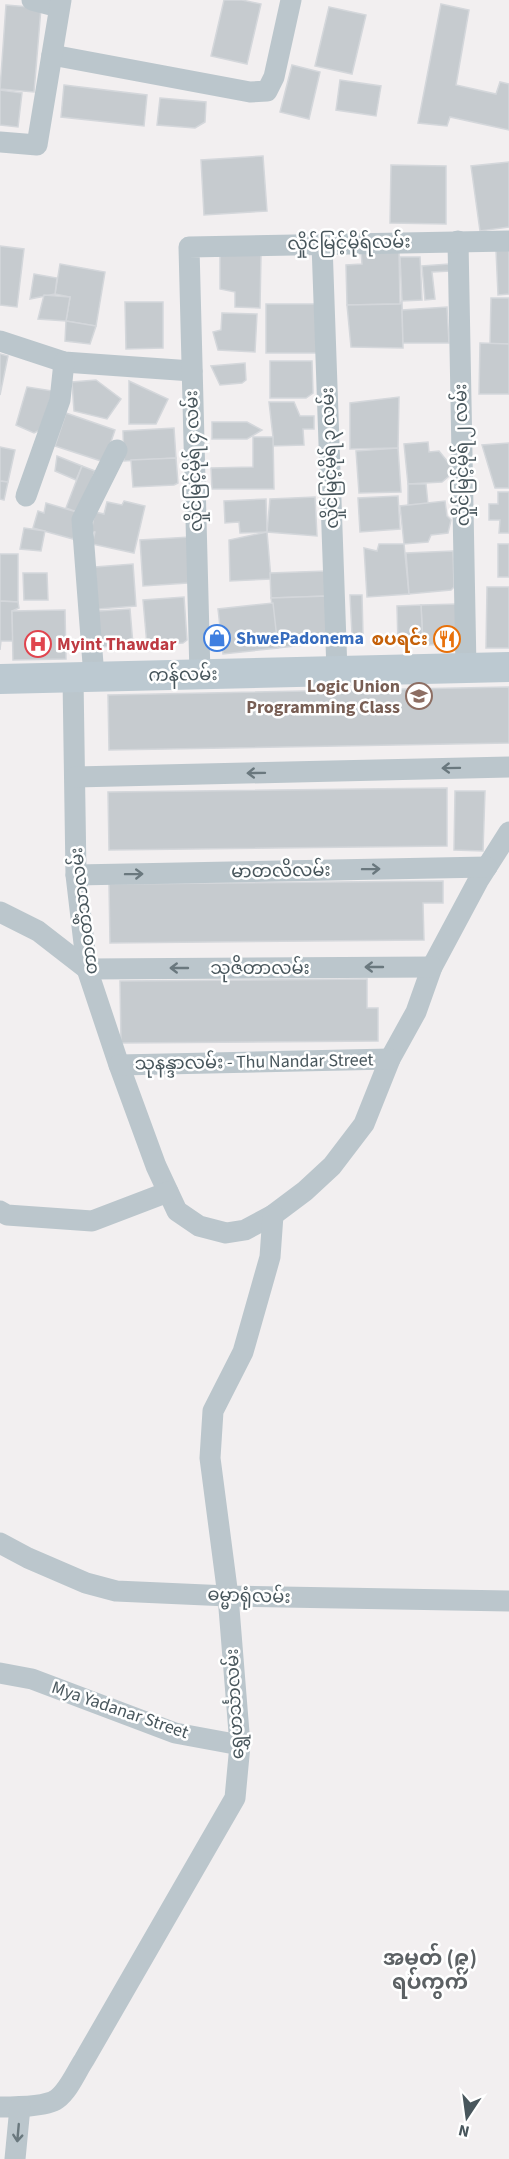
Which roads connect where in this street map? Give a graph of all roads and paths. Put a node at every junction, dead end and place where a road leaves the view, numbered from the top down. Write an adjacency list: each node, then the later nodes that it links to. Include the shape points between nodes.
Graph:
1 (32, 0): 3 (street)
2 (291, 0): 4 (street, via 274,77 267,91 250,92)
3 (60, 4): 4 (street)
4 (52, 55): 5 (street, via 38,145)
5 (0, 142)
6 (458, 241): 7 (street, လှိုင်မြင့်မိုရ်လမ်း); 8 (street, လှိုင်မြင့်မိုရ်လမ်း); 16 (street, လှိုင်မြင့်မိုရ် ၂ လမ်း)
7 (509, 241)
8 (322, 244): 9 (street, လှိုင်မြင့်မိုရ်လမ်း); 17 (street, လှိုင်မြင့်မိုရ် ၃ လမ်း)
9 (189, 247): 12 (street, လှိုင်မြင့်မိုရ် ၄ လမ်း)
10 (0, 341): 11 (street)
11 (64, 362): 12 (street); 14 (street, via 60,400)
12 (192, 371): 18 (street, လှိုင်မြင့်မိုရ် ၄ လမ်း)
13 (117, 450): 19 (street, တာဝတိံသာလမ်း, via 82,520)
14 (26, 496)
15 (509, 667): 16 (main road, ကန်လမ်း)
16 (466, 668): 17 (main road, ကန်လမ်း)
17 (337, 672): 18 (main road, ကန်လမ်း)
18 (200, 675): 19 (main road, ကန်လမ်း)
19 (84, 677): 20 (main road, ကန်လမ်း); 22 (street, တာဝတိံသာလမ်း)
20 (0, 679)
21 (509, 767): 22 (street, one-way to 22)
22 (75, 777): 25 (street, တာဝတိံသာလမ်း)
23 (509, 832): 24 (street)
24 (487, 867): 25 (street, မာတလိလမ်း, one-way to 24); 27 (street)
25 (76, 875): 28 (street, တာဝတိံသာလမ်း)
26 (0, 912): 28 (street, via 38,931)
27 (432, 967): 28 (street, သုဇိတာလမ်း, one-way to 28); 29 (street, via 416,1012)
28 (87, 969): 30 (street, တာဝတိံသာလမ်း)
29 (390, 1059): 30 (street, သုနန္ဒာလမ်း - Thu Nandar Street); 33 (street, via 364,1125 332,1166)
30 (119, 1065): 31 (street, တာဝတိံသာလမ်း)
31 (168, 1192): 32 (street, via 92,1221 7,1215); 33 (street, တာဝတိံသာလမ်း, via 177,1211 199,1226 226,1233 245,1230)
32 (0, 1211)
33 (273, 1215): 35 (street, ရွှေဟင်္သာလမ်း, via 270,1257 243,1352 213,1411 210,1458)
34 (0, 1543): 35 (street, ဓမ္မာရုံလမ်း, via 86,1584 116,1591)
35 (228, 1596): 36 (street, ဓမ္မာရုံလမ်း); 38 (street, ရွှေဟင်္သာလမ်း)
36 (509, 1601)
37 (0, 1673): 38 (street, Mya Yadanar Street, via 32,1679 176,1733)
38 (240, 1745): 39 (street, ရွှေဟင်္သာလမ်း, via 235,1798 84,2060 55,2101)
39 (10, 2107): 40 (street, one-way to 40)
40 (15, 2159)

